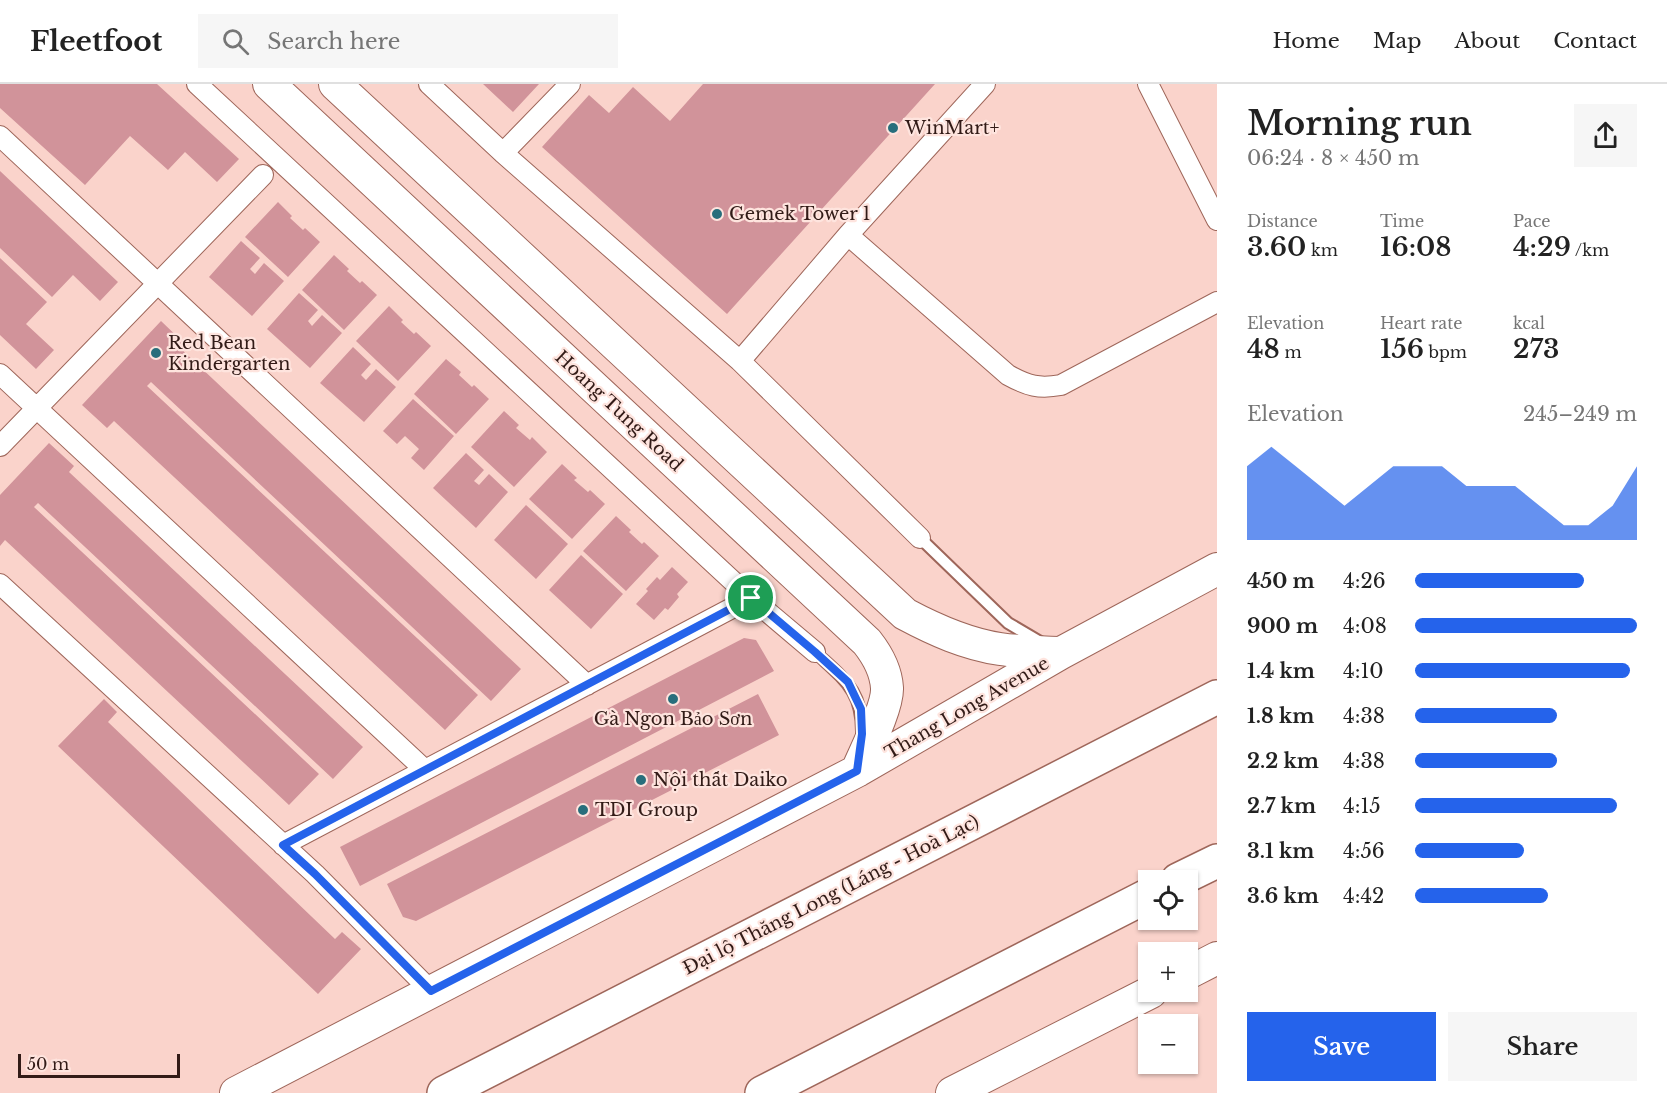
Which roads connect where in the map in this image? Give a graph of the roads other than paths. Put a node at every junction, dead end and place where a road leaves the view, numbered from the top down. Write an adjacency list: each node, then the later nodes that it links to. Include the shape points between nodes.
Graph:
1 (197, 84): 22 (street)
2 (269, 84): 28 (main road, Hoang Tung Road, via 867,642 878,656 887,690)
3 (335, 84): 23 (main road, via 905,614 972,643)
4 (429, 84): 9 (street)
5 (570, 84): 9 (street)
6 (985, 84): 12 (street)
7 (1148, 84): 11 (street)
8 (0, 136): 13 (street)
9 (503, 153): 15 (street)
10 (263, 175): 13 (street)
11 (1217, 220)
12 (848, 235): 14 (street, via 1008,375 1033,387 1061,385); 15 (street)
13 (158, 283): 17 (street); 25 (street)
14 (1217, 302)
15 (740, 362): 19 (street)
16 (0, 374): 17 (street)
17 (37, 408): 18 (street); 27 (street)
18 (0, 446)
19 (926, 543): 23 (lane, via 1008,623)
20 (1217, 569): 23 (main road, Thang Long Avenue)
21 (0, 584): 29 (street)
22 (751, 598): 24 (street); 25 (street)
23 (1061, 653): 28 (main road, Thang Long Avenue)
24 (821, 657): 28 (lane, via 848,682 861,709)
25 (587, 685): 27 (street)
26 (1217, 697): 38 (highway, Đại lộ Thăng Long (Láng - Hoà Lạc))
27 (425, 770): 29 (street)
28 (857, 771): 35 (main road, Thang Long Avenue)
29 (283, 845): 35 (street)
30 (1217, 861): 31 (highway)
31 (1198, 870)
32 (1138, 901): 39 (highway)
33 (1217, 958): 34 (main road)
34 (1198, 968)
35 (431, 991): 37 (main road, Thang Long Avenue)
36 (1138, 999): 40 (main road)
37 (236, 1093)
38 (444, 1093)
39 (762, 1093)
40 (952, 1093)

